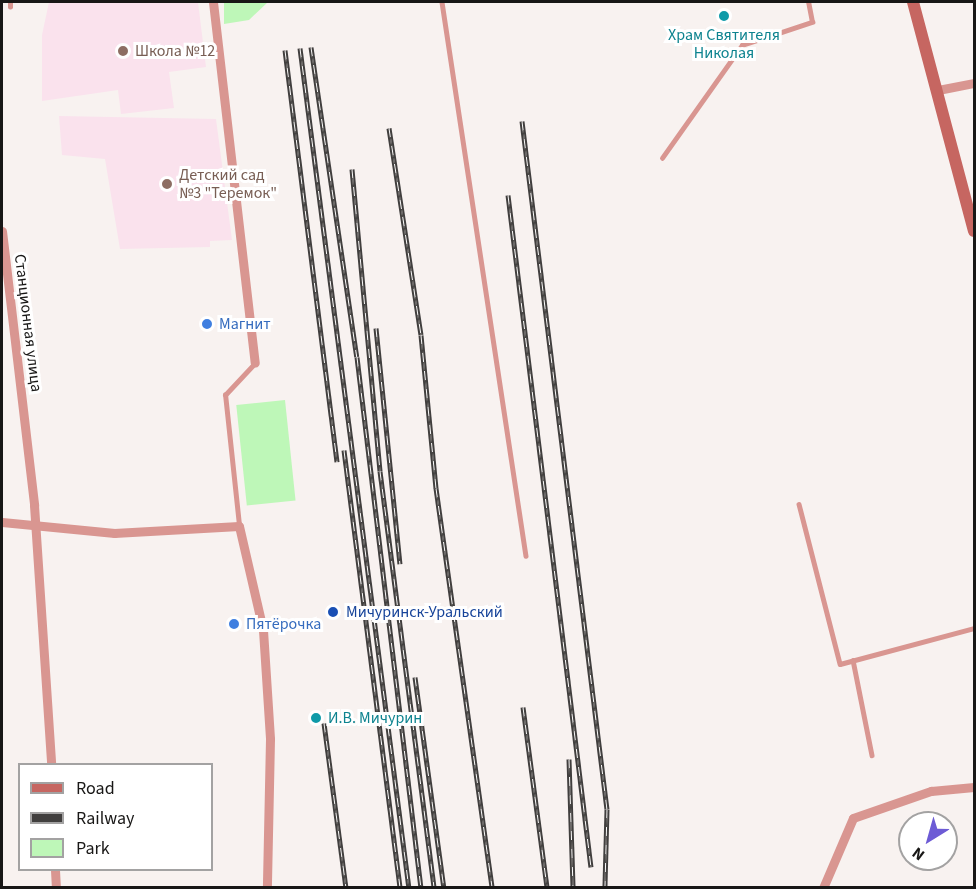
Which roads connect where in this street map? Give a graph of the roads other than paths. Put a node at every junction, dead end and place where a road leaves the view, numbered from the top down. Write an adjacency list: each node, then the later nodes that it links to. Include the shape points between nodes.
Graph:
1 (213, 2): 10 (street)
2 (442, 2): 15 (lane)
3 (808, 2): 7 (lane, via 812,22 742,45)
4 (913, 2): 6 (main road)
5 (975, 83): 6 (street)
6 (938, 90): 9 (main road)
7 (662, 158)
8 (2, 231): 13 (street, Станционная улица)
9 (975, 231)
10 (255, 363): 14 (lane, via 225,396)
11 (799, 504): 17 (lane, via 840,664)
12 (2, 522): 13 (street)
13 (35, 526): 14 (street, via 114,533); 19 (street, Станционная улица)
14 (239, 526): 23 (street, via 263,630 270,740)
15 (526, 556)
16 (975, 628): 17 (lane)
17 (853, 660): 18 (lane)
18 (872, 755)
19 (51, 763)
20 (975, 787): 24 (street, via 931,791 854,818)
21 (55, 871): 22 (street)
22 (56, 888)
23 (267, 888)
24 (823, 888)

